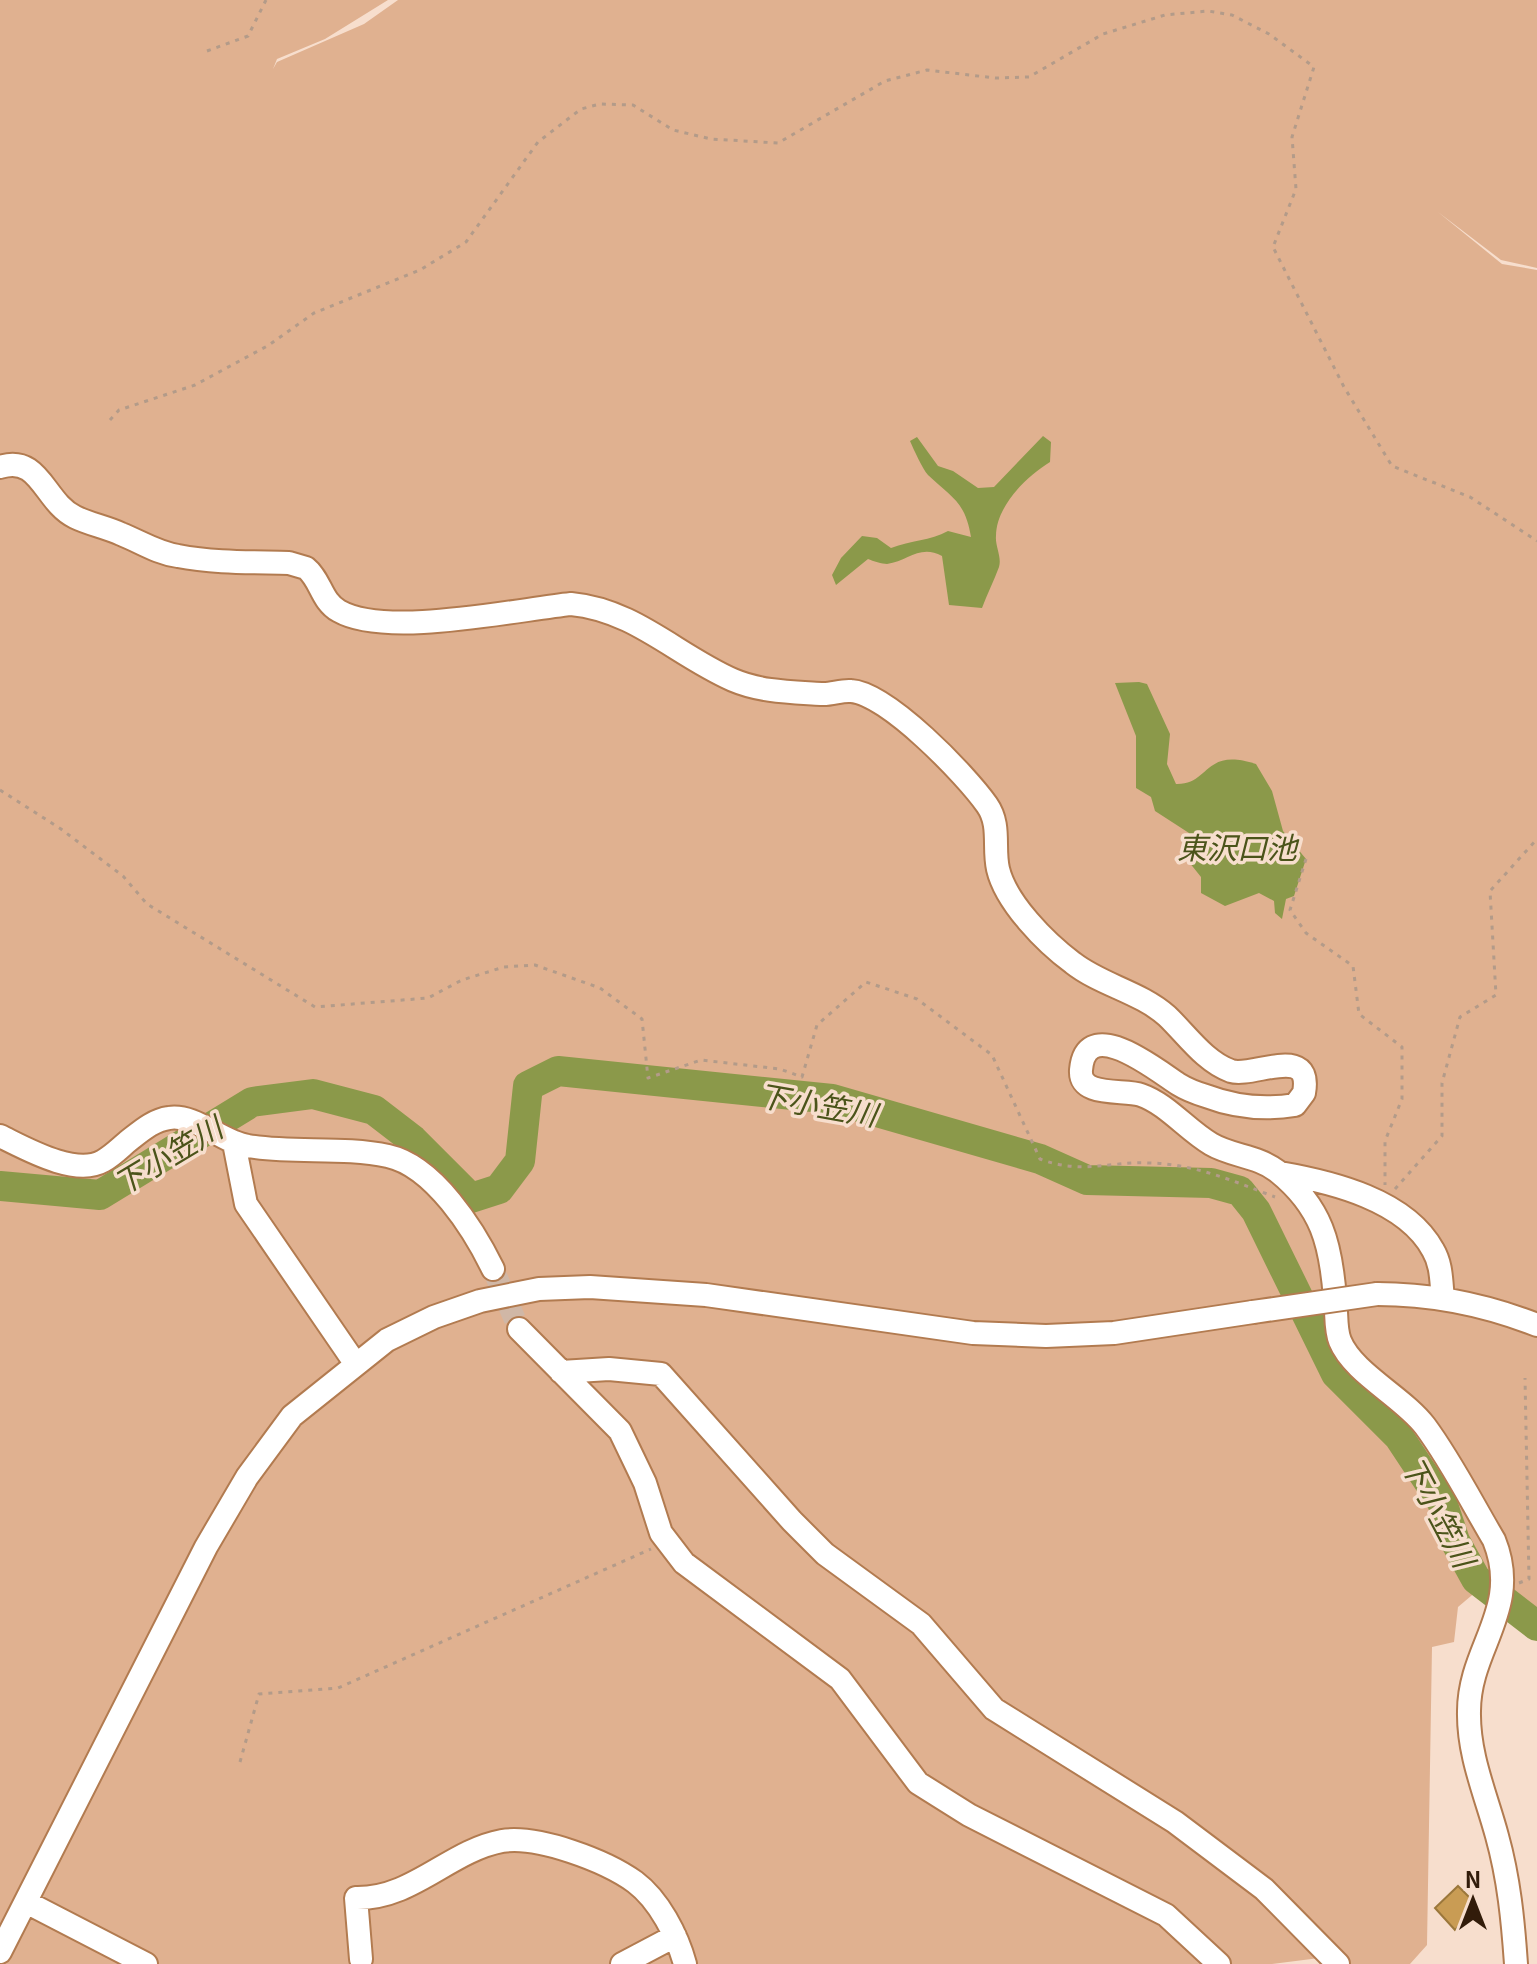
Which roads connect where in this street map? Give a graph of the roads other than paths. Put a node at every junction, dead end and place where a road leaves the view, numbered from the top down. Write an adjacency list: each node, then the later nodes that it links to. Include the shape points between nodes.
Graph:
1 (0, 467): 4 (street, via 25,465 73,516 156,551 306,568 335,609 358,621 390,624 571,604 598,606 623,615 732,680 773,692 853,691 892,708 990,809 1005,887 1072,962 1148,1002 1224,1068 1248,1073 1284,1063 1297,1069 1306,1086 1295,1105 1233,1104 1181,1086 1134,1054 1107,1045 1087,1054 1080,1073 1083,1082 1093,1089 1144,1096 1211,1144)
2 (0, 1136): 3 (street, via 40,1157 74,1164 101,1163 149,1125 170,1118 191,1120)
3 (234, 1143): 5 (street, via 388,1156 412,1166 472,1226); 9 (street, via 246,1204)
4 (1279, 1173): 6 (street, via 1379,1203 1409,1220 1434,1251); 20 (street, via 1323,1224 1333,1265 1339,1339 1349,1357 1426,1427 1502,1560 1499,1614 1470,1694 1469,1726 1506,1869)
5 (493, 1269)
6 (1443, 1299): 7 (street); 9 (street, bridge, via 1377,1294 1114,1333 1046,1336 973,1333 706,1295 539,1289 434,1317)
7 (1537, 1325)
8 (519, 1329): 10 (street)
9 (355, 1363): 11 (street, via 292,1416 240,1489)
10 (561, 1372): 18 (street, via 620,1431 661,1533 684,1563 840,1679 918,1783 969,1815 1166,1915); 19 (street, via 661,1374 792,1521 825,1554 921,1624 994,1709 1175,1822 1264,1889)
11 (26, 1902): 13 (street); 15 (street)
12 (675, 1936): 14 (street, via 634,1881 544,1843 502,1841 473,1851 400,1892 356,1898); 16 (street); 17 (street)
13 (0, 1952)
14 (361, 1959)
15 (146, 1964)
16 (622, 1964)
17 (685, 1964)
18 (1219, 1964)
19 (1338, 1964)
20 (1516, 1964)

